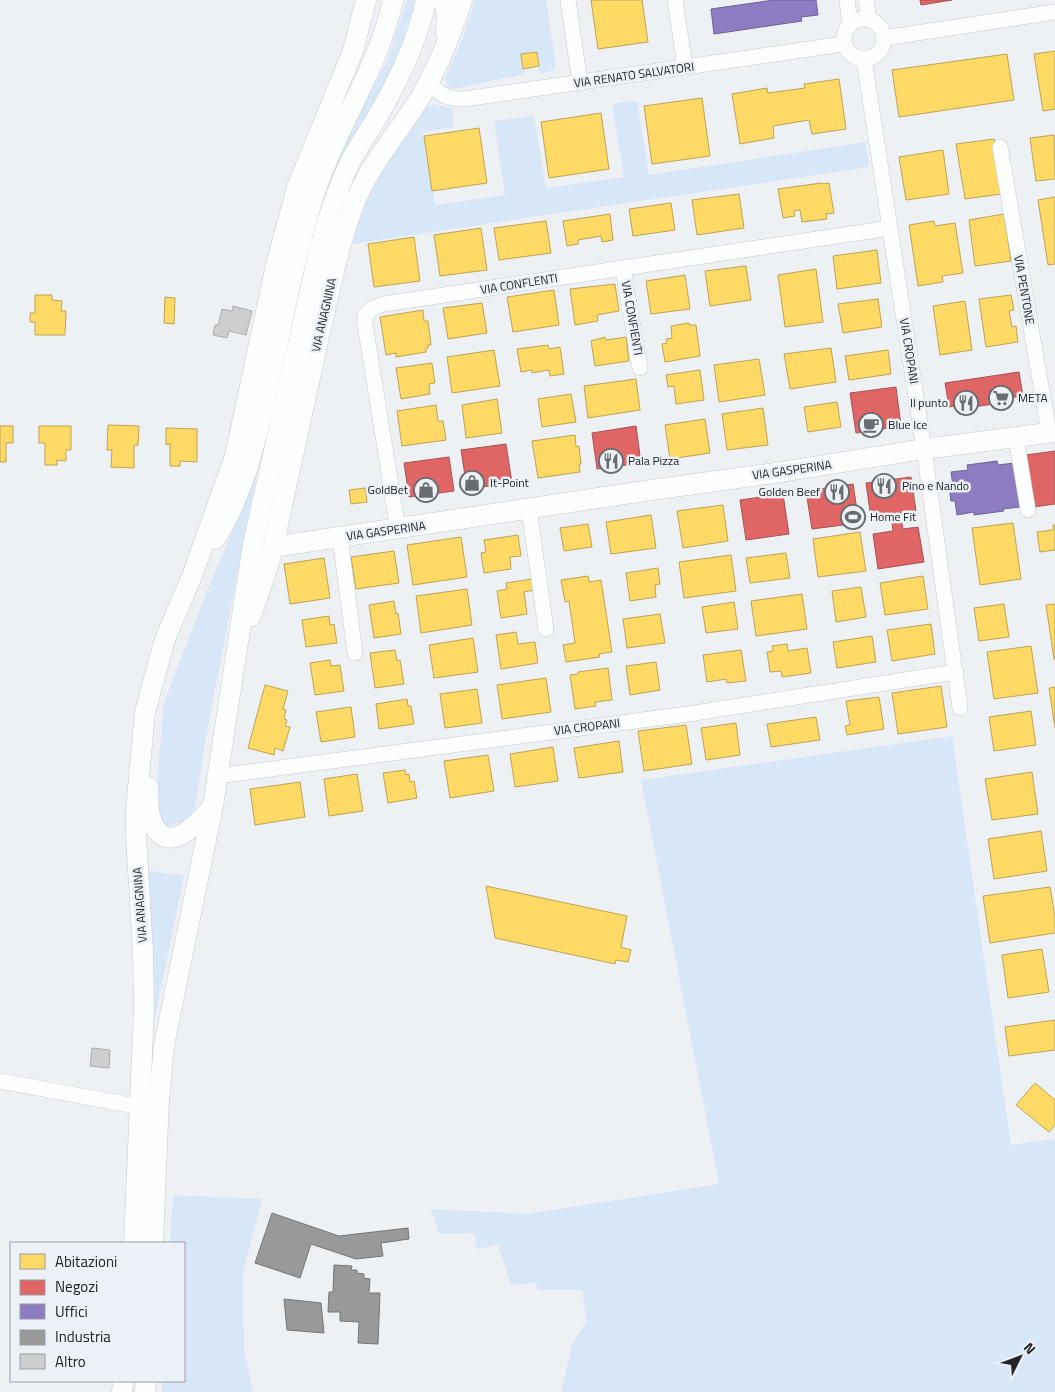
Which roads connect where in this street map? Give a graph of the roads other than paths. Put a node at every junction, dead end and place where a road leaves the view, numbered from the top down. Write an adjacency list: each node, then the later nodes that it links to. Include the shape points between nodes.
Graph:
1 (366, 0): 30 (main road, VIA ANAGNINA, via 351,58 288,214 234,456)
2 (393, 0): 30 (main road, VIA ANAGNINA, via 375,57 335,142 312,204 245,478 223,527)
3 (426, 0): 32 (main road, VIA ANAGNINA, via 405,63 351,160 326,224 254,544)
4 (568, 0): 17 (street)
5 (675, 0): 15 (street)
6 (847, 0): 11 (street)
7 (866, 0): 10 (street)
8 (450, 3): 16 (main road, VIA ANAGNINA, via 445,45)
9 (1055, 12): 12 (street)
10 (869, 20): 11 (street, via 859,19); 12 (street, via 879,26)
11 (850, 24): 13 (street, via 844,33)
12 (884, 38): 14 (street, via 876,55)
13 (844, 44): 14 (street, via 852,55); 15 (street, VIA RENATO SALVATORI)
14 (864, 59): 19 (street, VIA CROPANI)
15 (685, 67): 17 (street, VIA RENATO SALVATORI)
16 (428, 83): 17 (street, VIA RENATO SALVATORI, via 443,95 458,99); 29 (main road, VIA ANAGNINA, via 371,170 349,219 329,294)
17 (580, 83)
18 (1000, 147): 22 (street, VIA PENTONE)
19 (890, 228): 20 (street, VIA CONFLENTI); 24 (street, VIA CROPANI)
20 (623, 268): 21 (street, VIA CONFIENTI); 27 (street, VIA CONFLENTI, via 380,305 369,311 365,324)
21 (640, 368)
22 (1052, 433): 23 (main road, VIA GASPERINA)
23 (1016, 438): 24 (main road, VIA GASPERINA); 26 (street)
24 (924, 449): 25 (main road, VIA GASPERINA); 34 (street, VIA CROPANI)
25 (529, 509): 27 (main road, VIA GASPERINA); 31 (street)
26 (1028, 510)
27 (398, 529): 28 (main road, VIA GASPERINA)
28 (340, 538): 29 (main road, VIA GASPERINA); 33 (street)
29 (273, 547): 32 (main road, VIA ANAGNINA)
30 (192, 576): 36 (main road, VIA ANAGNINA, via 165,639)
31 (546, 629)
32 (237, 650): 37 (main road, VIA ANAGNINA)
33 (355, 653)
34 (956, 672): 35 (street, VIA CROPANI); 37 (street, VIA CROPANI, via 688,714)
35 (960, 708)
36 (145, 712): 38 (main road, via 150,816 158,831 166,836 181,835 193,828); 40 (main road, VIA ANAGNINA, via 136,793 144,978)
37 (218, 776): 38 (main road, VIA ANAGNINA)
38 (213, 806): 42 (main road, VIA ANAGNINA, via 164,1044)
39 (0, 1081): 40 (street)
40 (141, 1107): 41 (main road, VIA ANAGNINA)
41 (134, 1242)
42 (153, 1242)

